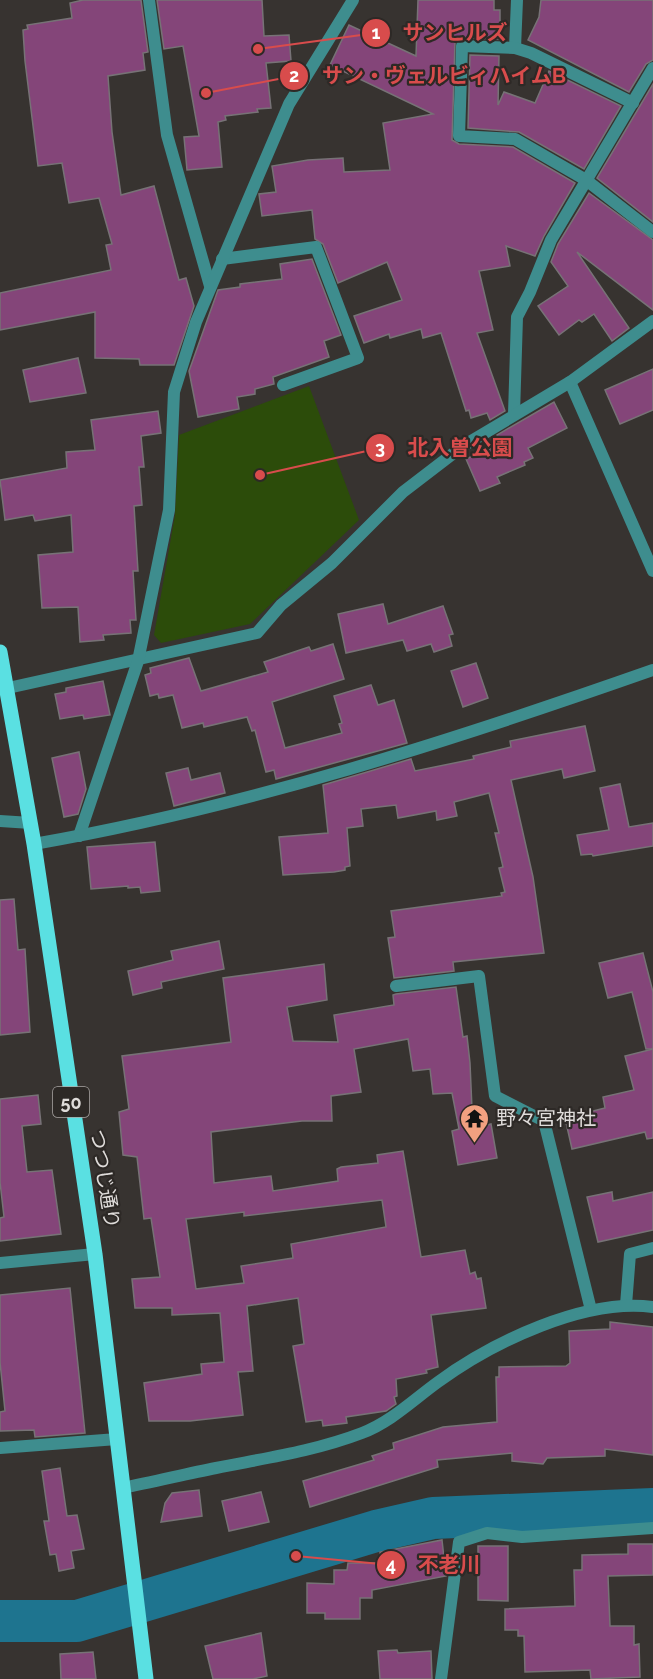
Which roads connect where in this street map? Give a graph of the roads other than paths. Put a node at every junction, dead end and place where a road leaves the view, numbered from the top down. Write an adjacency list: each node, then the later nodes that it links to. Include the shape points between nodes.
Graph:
1 (149, 0): 10 (street, via 167,135)
2 (353, 0): 9 (street, via 289,104)
3 (517, 0): 4 (street)
4 (515, 48): 6 (street); 7 (street, via 462,46 459,136 515,139)
5 (653, 68): 6 (street)
6 (633, 103): 7 (street)
7 (586, 180): 8 (street); 14 (street, via 551,240 517,317)
8 (653, 232)
9 (222, 259): 10 (street); 13 (street, via 316,247 358,358)
10 (210, 286): 17 (street, via 174,392 169,510)
11 (653, 321): 12 (street)
12 (570, 382): 14 (street); 15 (street)
13 (283, 385)
14 (514, 414): 17 (street, via 463,446 403,492 256,633)
15 (653, 571)
16 (0, 652): 19 (main road, つつじ通り / 50)
17 (138, 661): 19 (street); 22 (street)
18 (653, 670): 22 (street, via 507,722 279,789)
19 (6, 697): 21 (main road, つつじ通り / 50)
20 (0, 821): 21 (street)
21 (31, 823): 23 (main road, つつじ通り / 50)
22 (79, 836): 23 (street)
23 (34, 844): 26 (main road, つつじ通り / 50)
24 (396, 986): 30 (street, via 479,976 495,1096 544,1121)
25 (653, 1248): 28 (street, via 630,1254)
26 (95, 1254): 27 (street); 31 (main road, つつじ通り / 50)
27 (0, 1263)
28 (626, 1305): 29 (street); 30 (street)
29 (653, 1307)
30 (591, 1310): 33 (street, via 543,1327 475,1359 388,1421 363,1433 281,1457)
31 (117, 1439): 32 (street); 33 (main road, つつじ通り / 50)
32 (0, 1448)
33 (122, 1488): 35 (main road, つつじ通り / 50)
34 (653, 1528): 36 (street, via 522,1537 487,1533 459,1542)
35 (146, 1679)
36 (441, 1679)

